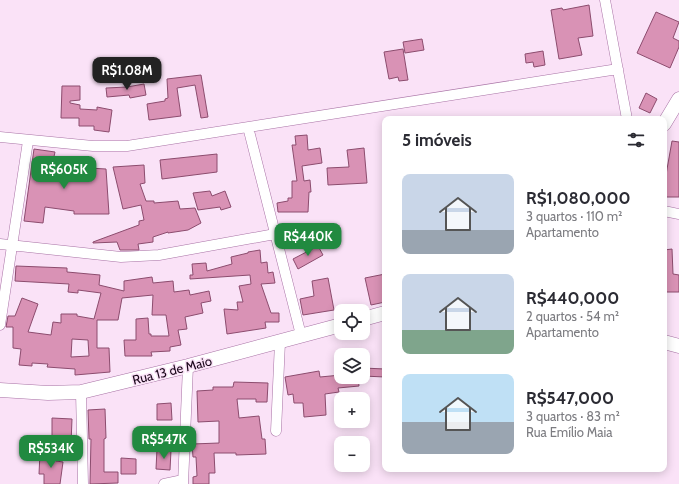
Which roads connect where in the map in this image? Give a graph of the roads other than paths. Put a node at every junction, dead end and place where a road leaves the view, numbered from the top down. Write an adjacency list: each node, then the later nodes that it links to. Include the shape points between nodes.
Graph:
1 (605, 0): 2 (street)
2 (618, 69): 4 (street); 6 (street)
3 (679, 99): 5 (main road)
4 (626, 116)
5 (667, 119)
6 (248, 127): 8 (street, via 128,146); 11 (street)
7 (0, 137): 8 (street)
8 (28, 141): 13 (street)
9 (667, 212): 10 (street)
10 (679, 214)
11 (275, 234): 13 (street, via 159,255 121,257); 18 (street)
12 (0, 244): 13 (street)
13 (12, 246): 16 (street)
14 (382, 314): 15 (main road)
15 (370, 317)
16 (0, 325)
17 (334, 327): 18 (main road, Rua 13 de Maio)
18 (301, 335): 19 (main road, Rua 13 de Maio)
19 (280, 342): 22 (main road, Rua 13 de Maio); 25 (street)
20 (667, 343): 21 (main road)
21 (679, 346)
22 (188, 366): 24 (main road, Rua 13 de Maio); 26 (street)
23 (0, 390): 24 (main road, Rua 13 de Maio)
24 (81, 392): 27 (street)
25 (276, 431)
26 (183, 482): 28 (street)
27 (83, 484)
28 (164, 484)

